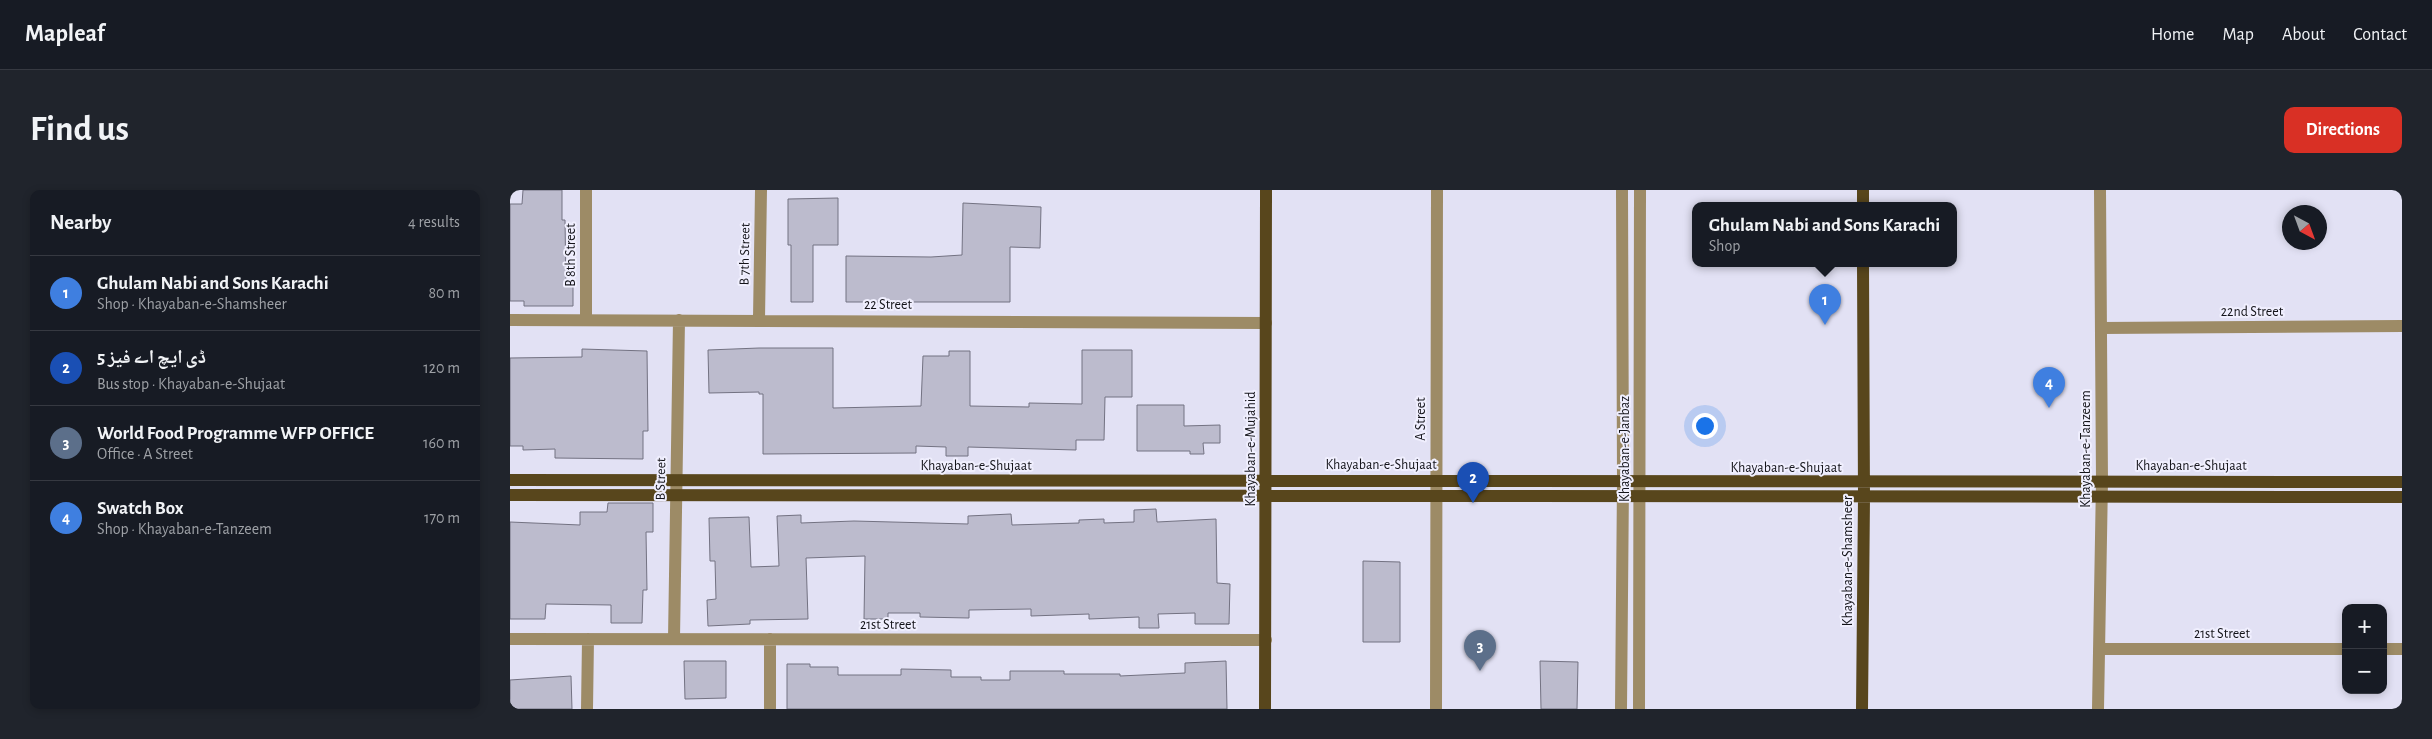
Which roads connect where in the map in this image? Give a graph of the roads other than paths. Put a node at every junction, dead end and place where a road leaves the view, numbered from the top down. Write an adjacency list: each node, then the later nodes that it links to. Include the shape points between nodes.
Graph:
1 (586, 190): 11 (street, B 8th Street)
2 (761, 190): 9 (street, B 7th Street)
3 (1266, 190): 13 (main road, Khayaban-e-Mujahid)
4 (1437, 190): 18 (street, A Street)
5 (1622, 190): 21 (street, Khayaban-e-Janbaz)
6 (1640, 190): 22 (street, Khayaban-e-Janbaz)
7 (2100, 190): 15 (street, Khayaban-e-Tanzeem)
8 (1863, 267): 23 (main road, Khayaban-e-Shamsheer)
9 (759, 319): 12 (street, 22 Street); 13 (street, 22 Street)
10 (510, 320): 11 (street, 22 Street)
11 (586, 320): 12 (street, 22 Street)
12 (679, 320): 20 (street, B Street)
13 (1266, 323): 17 (main road, Khayaban-e-Mujahid)
14 (2402, 326): 15 (street, 22nd Street)
15 (2102, 328): 19 (street, Khayaban-e-Tanzeem)
16 (510, 480): 20 (main road, Khayaban-e-Shujaat)
17 (1266, 480): 18 (main road, Khayaban-e-Shujaat); 20 (main road, Khayaban-e-Shujaat); 25 (main road, Khayaban-e-Mujahid)
18 (1435, 481): 21 (main road, Khayaban-e-Shujaat); 28 (street, A Street)
19 (2102, 481): 23 (main road, Khayaban-e-Shujaat); 24 (main road, Khayaban-e-Shujaat); 33 (street, Khayaban-e-Tanzeem)
20 (676, 482): 27 (street, B Street)
21 (1623, 482): 22 (main road, Khayaban-e-Shujaat); 30 (street, Khayaban-e-Janbaz)
22 (1640, 482): 23 (main road, Khayaban-e-Shujaat); 31 (street, Khayaban-e-Janbaz)
23 (1863, 482): 32 (main road, Khayaban-e-Shamsheer)
24 (2402, 482)
25 (1266, 494): 27 (main road, Khayaban-e-Shujaat); 28 (main road, Khayaban-e-Shujaat); 38 (main road, Khayaban-e-Mujahid)
26 (510, 495): 27 (main road, Khayaban-e-Shujaat)
27 (675, 496): 36 (street, B Street)
28 (1435, 496): 30 (main road, Khayaban-e-Shujaat); 46 (street, A Street)
29 (2402, 497): 33 (main road, Khayaban-e-Shujaat)
30 (1623, 498): 31 (main road, Khayaban-e-Shujaat); 47 (street, Khayaban-e-Janbaz)
31 (1640, 498): 32 (main road, Khayaban-e-Shujaat); 48 (street, Khayaban-e-Janbaz)
32 (1864, 498): 33 (main road, Khayaban-e-Shujaat); 49 (main road, Khayaban-e-Shamsheer)
33 (2101, 498): 39 (street, Khayaban-e-Tanzeem)
34 (510, 639): 35 (street, 21st Street)
35 (588, 639): 36 (street, 21st Street); 43 (street)
36 (674, 639): 37 (street, 21st Street)
37 (770, 639): 38 (street, 21st Street); 44 (street)
38 (1266, 640): 45 (main road, Khayaban-e-Mujahid)
39 (2099, 649): 40 (street, 21st Street); 50 (street, Khayaban-e-Tanzeem)
40 (2342, 649)
41 (2387, 649): 42 (street)
42 (2402, 649)
43 (587, 709)
44 (770, 709)
45 (1266, 709)
46 (1436, 709)
47 (1621, 709)
48 (1639, 709)
49 (1862, 709)
50 (2098, 709)

